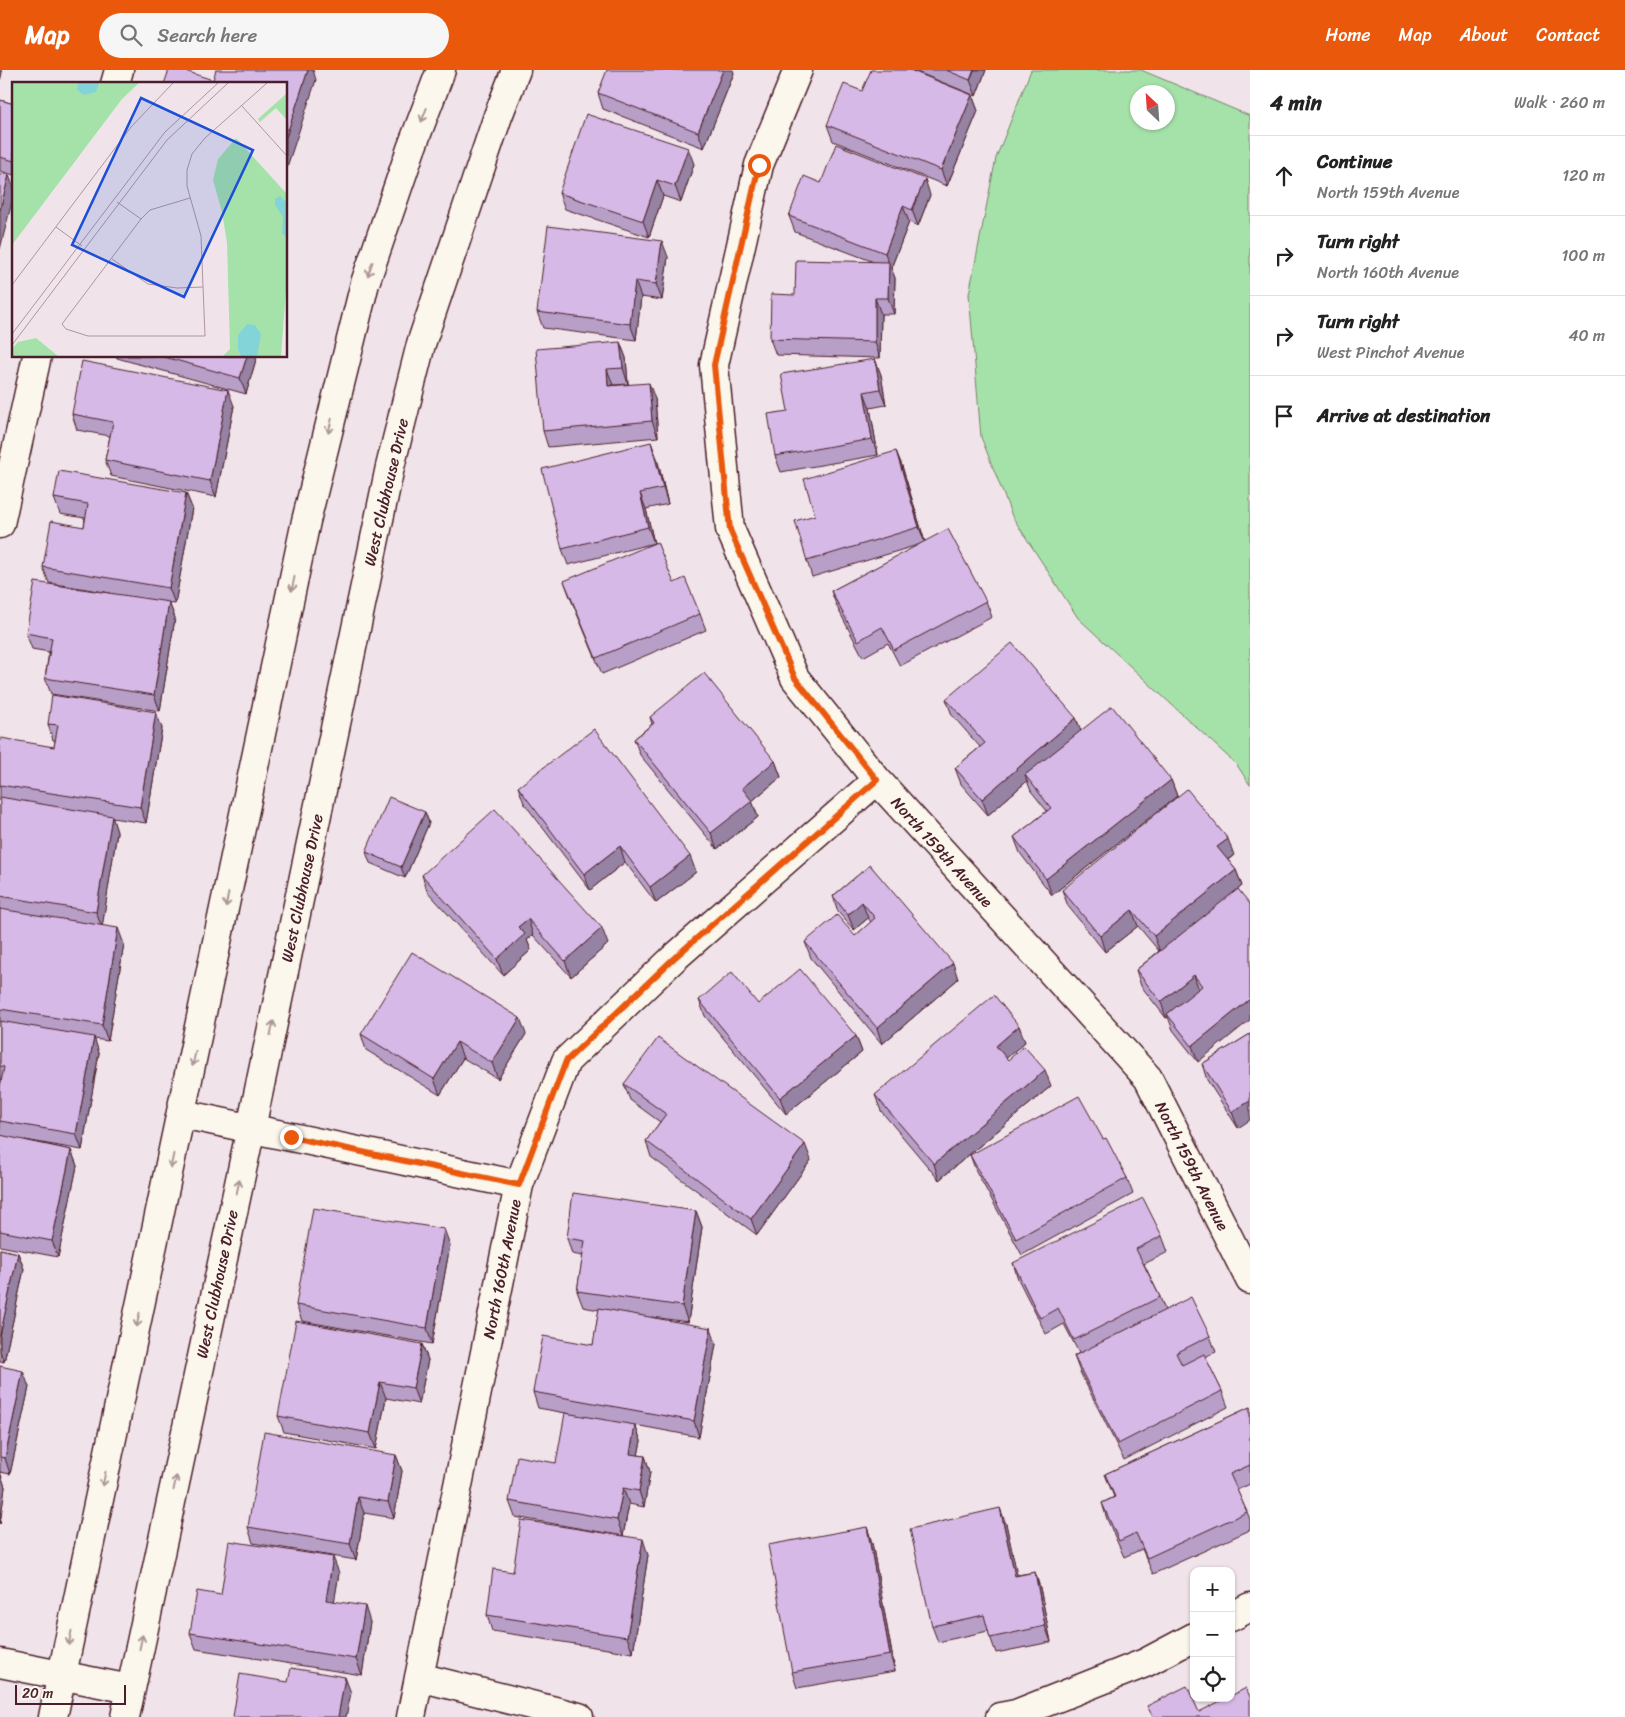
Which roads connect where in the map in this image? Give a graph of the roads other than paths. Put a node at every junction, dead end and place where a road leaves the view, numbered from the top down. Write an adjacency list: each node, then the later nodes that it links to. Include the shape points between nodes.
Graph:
1 (441, 70): 7 (street, one-way to 7, via 366,283 338,393 306,522)
2 (516, 70): 8 (street, West Clubhouse Drive, one-way to 2, via 390,467 421,344)
3 (798, 70): 6 (street, North 159th Avenue, via 759,165 714,365 730,530 795,678)
4 (37, 358): 5 (street)
5 (0, 524)
6 (877, 780): 9 (street, North 160th Avenue, via 673,959 566,1061); 10 (street, North 159th Avenue, via 1148,1078)
7 (182, 1114): 8 (street); 15 (street, one-way to 15)
8 (251, 1128): 9 (street); 17 (street, West Clubhouse Drive, one-way to 8)
9 (519, 1185): 16 (street, North 160th Avenue)
10 (1250, 1280)
11 (1250, 1607): 12 (street)
12 (1235, 1615)
13 (1190, 1639): 22 (street, via 1146,1663 1016,1714)
14 (0, 1663): 15 (street)
15 (62, 1676): 17 (street); 18 (street)
16 (419, 1677): 20 (street, North 160th Avenue); 21 (street)
17 (130, 1690): 19 (street, West Clubhouse Drive)
18 (53, 1717)
19 (124, 1717)
20 (411, 1717)
21 (579, 1717)
22 (1000, 1717)

